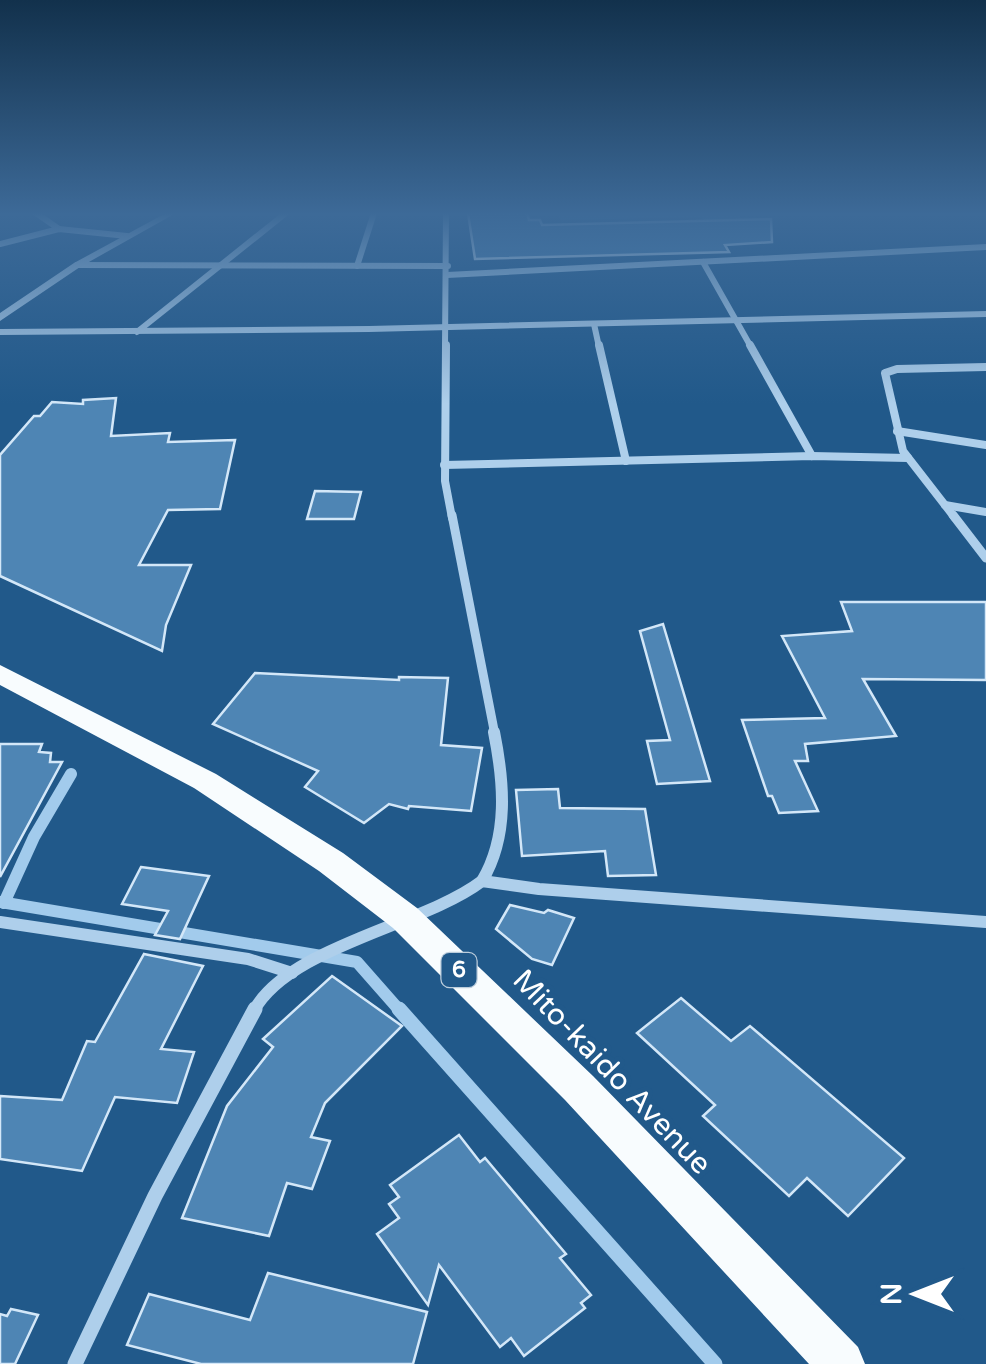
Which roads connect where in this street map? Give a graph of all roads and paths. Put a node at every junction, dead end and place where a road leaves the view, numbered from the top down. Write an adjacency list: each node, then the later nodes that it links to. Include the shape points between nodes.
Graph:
1 (61, 277): 6 (street)
2 (207, 277): 11 (street)
3 (448, 277): 9 (street)
4 (712, 277): 7 (street)
5 (986, 314): 7 (street)
6 (0, 318)
7 (734, 320): 8 (street); 15 (street)
8 (594, 324): 9 (street); 17 (street)
9 (446, 327): 11 (street); 18 (street)
10 (0, 332): 11 (street)
11 (138, 332)
12 (986, 367): 13 (street, via 886,373)
13 (897, 431): 14 (street); 16 (street)
14 (986, 445)
15 (812, 456): 16 (street); 17 (street)
16 (908, 458): 19 (street)
17 (626, 461): 18 (street)
18 (444, 466): 23 (street, via 504,782 496,858)
19 (944, 505): 20 (street); 21 (street)
20 (986, 512)
21 (986, 558)
22 (0, 674): 24 (highway, Mito-kaido Avenue / 6, via 204,780)
23 (482, 881): 24 (street); 26 (street)
24 (406, 918): 27 (street); 29 (highway, Mito-kaido Avenue / 6)
25 (0, 922): 27 (street)
26 (986, 922)
27 (299, 970): 28 (street, via 264,992 155,1196)
28 (76, 1364)
29 (842, 1364)

